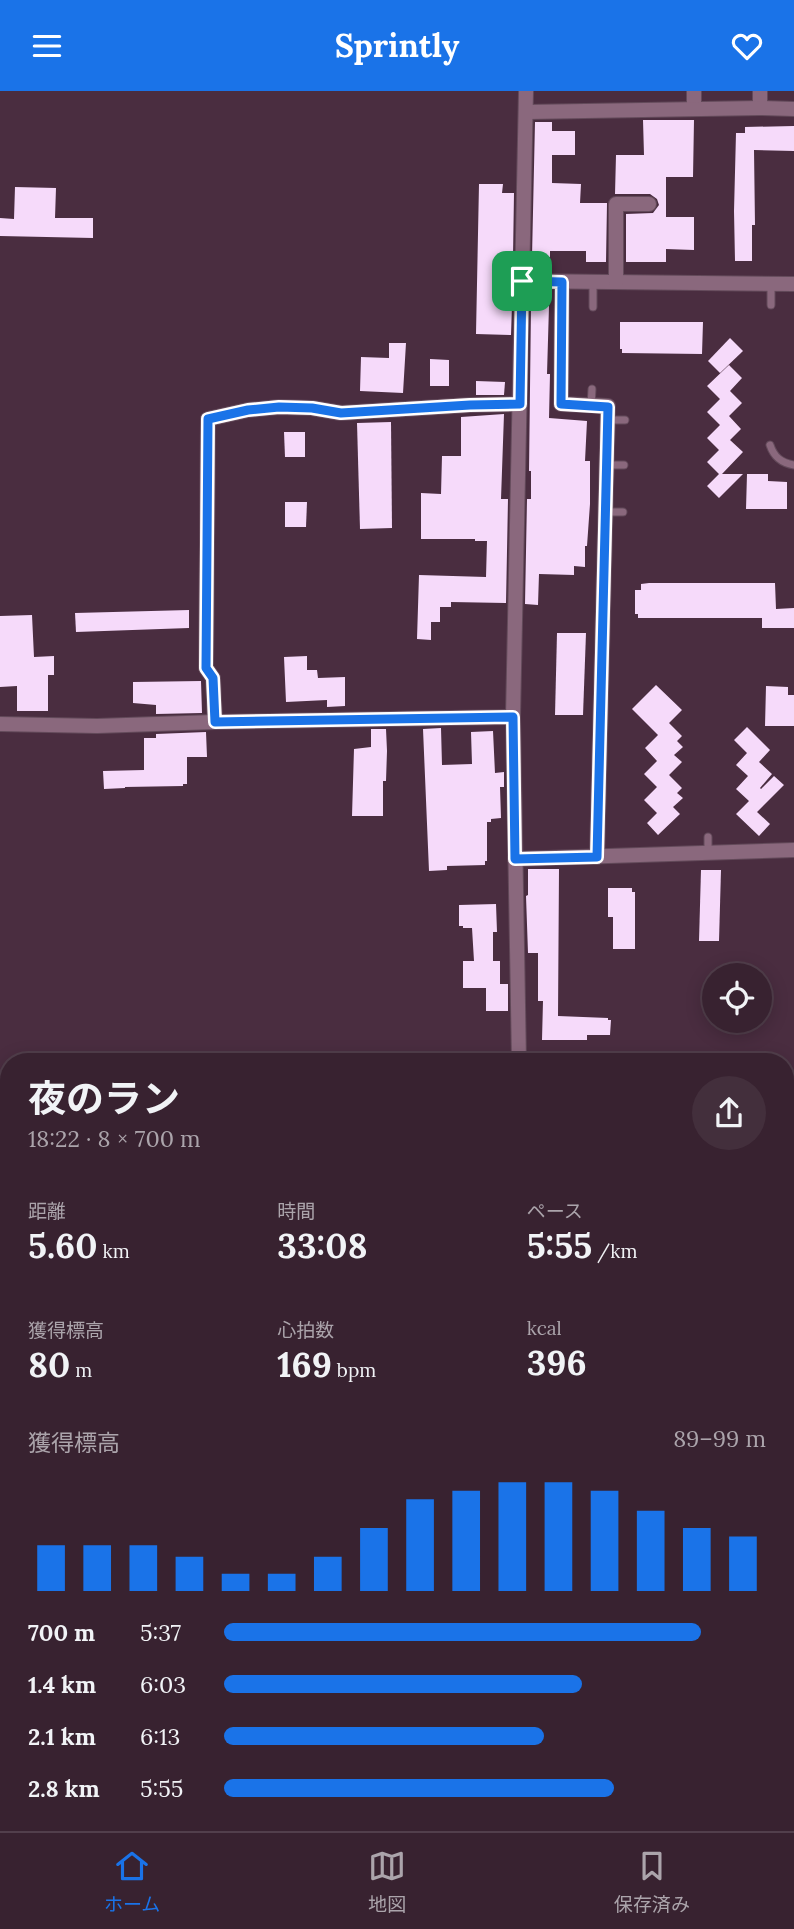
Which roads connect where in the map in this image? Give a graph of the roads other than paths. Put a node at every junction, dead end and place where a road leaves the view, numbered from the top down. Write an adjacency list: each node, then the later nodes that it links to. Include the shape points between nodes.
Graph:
1 (526, 91): 7 (street)
2 (694, 91): 5 (street)
3 (760, 91): 4 (street)
4 (760, 108): 5 (street); 6 (street)
5 (694, 109): 7 (street)
6 (794, 109)
7 (527, 113): 9 (street)
8 (649, 204): 12 (street, via 616,204)
9 (522, 281): 10 (street); 18 (street)
10 (562, 282): 11 (street); 19 (street, via 561,404)
11 (593, 282): 12 (street); 16 (lane)
12 (616, 282): 13 (street)
13 (771, 283): 14 (street); 15 (lane)
14 (794, 284)
15 (771, 305)
16 (593, 307)
17 (592, 389): 19 (lane)
18 (520, 404): 28 (street); 29 (street, via 341,413 279,407 208,419 206,668 213,678)
19 (592, 406): 20 (street, via 608,407)
20 (608, 420): 21 (lane); 23 (street)
21 (625, 420)
22 (770, 445): 25 (lane, via 781,461)
23 (607, 465): 24 (lane); 26 (street)
24 (624, 465)
25 (794, 465)
26 (606, 512): 27 (lane); 34 (street)
27 (623, 512)
28 (513, 717): 29 (street); 35 (street)
29 (215, 722): 30 (street)
30 (0, 724)
31 (708, 837): 33 (lane)
32 (794, 851): 33 (street)
33 (708, 853): 34 (street)
34 (597, 857): 35 (street)
35 (515, 859): 36 (street)
36 (519, 1053)

